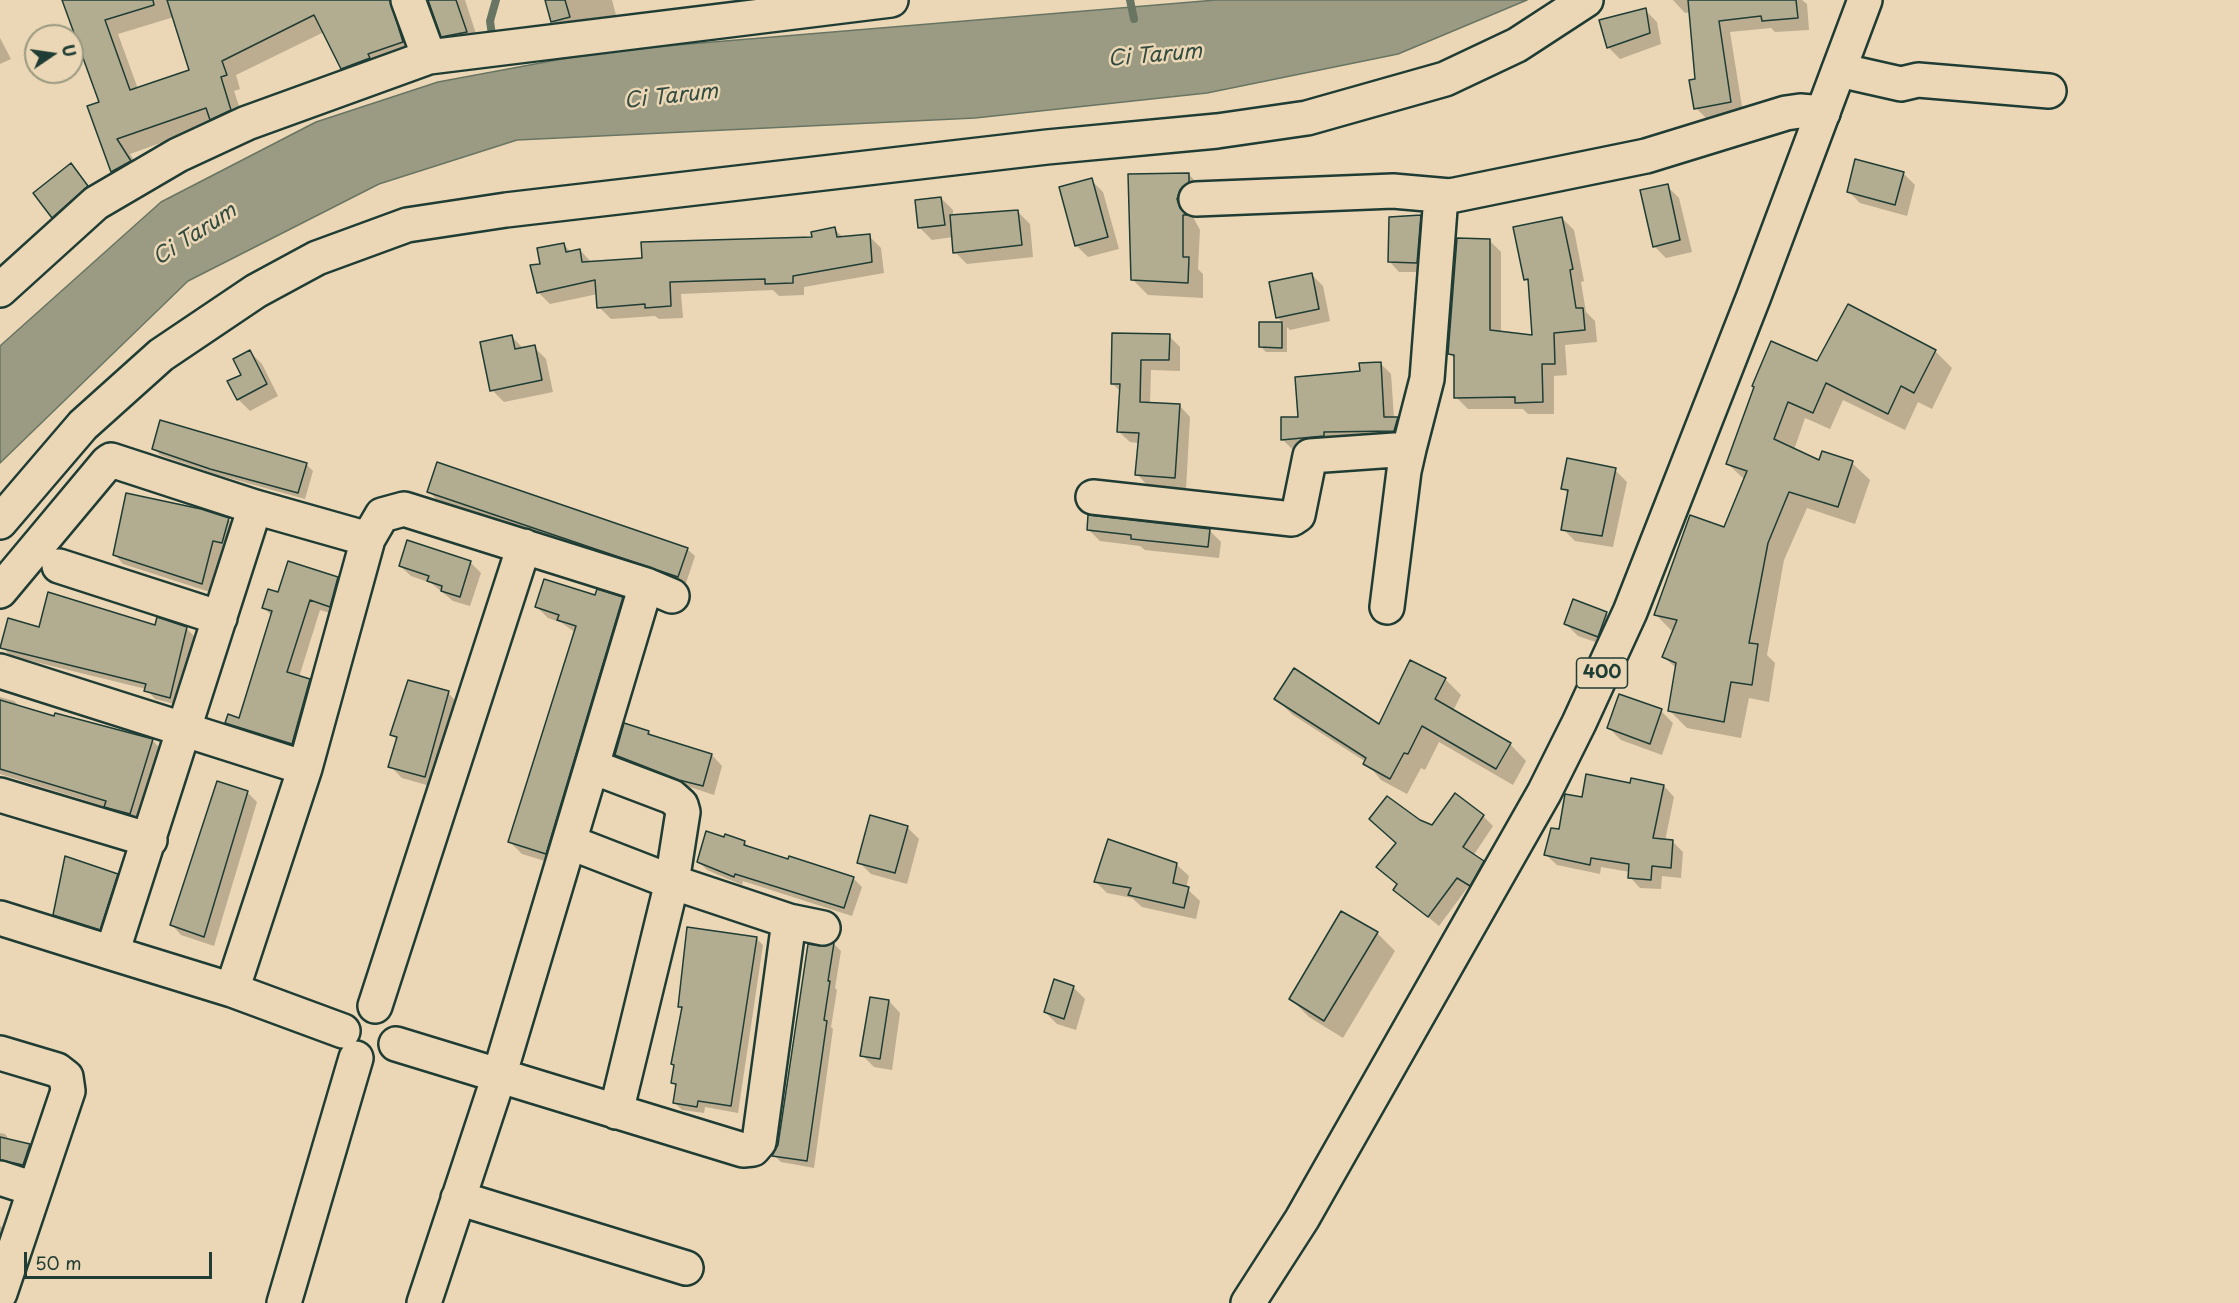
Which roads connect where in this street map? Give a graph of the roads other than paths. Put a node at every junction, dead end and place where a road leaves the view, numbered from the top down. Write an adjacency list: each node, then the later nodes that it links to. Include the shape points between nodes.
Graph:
1 (408, 0): 5 (street)
2 (890, 0): 5 (street)
3 (1586, 0): 15 (street, via 1516,45 1445,79 1308,118 506,210 408,225 317,258 256,291 161,355 83,425)
4 (1865, 0): 6 (street, 400)
5 (429, 57): 11 (street, via 247,123 178,155 96,202)
6 (1839, 70): 7 (street, via 1901,84 1918,80); 8 (street, 400)
7 (2049, 91)
8 (1823, 113): 9 (street, via 1786,113 1646,156); 50 (street, 400, via 1634,601 1579,723 1538,803 1302,1219)
9 (1441, 196): 10 (street, via 1393,191); 12 (street, via 1426,379)
10 (1196, 199)
11 (0, 290)
12 (1409, 449): 13 (street, via 1310,456 1298,515 1292,519); 20 (street)
13 (1093, 497)
14 (255, 507): 16 (street); 19 (street, via 111,460); 21 (street)
15 (0, 522)
16 (368, 539): 17 (street, via 382,515 404,509); 25 (street)
17 (524, 546): 24 (street, via 659,590); 35 (street)
18 (59, 566): 21 (street)
19 (0, 591)
20 (1387, 607)
21 (220, 618): 23 (street)
22 (0, 671): 23 (street)
23 (185, 729): 25 (street); 27 (street)
24 (592, 767): 28 (street); 29 (street, via 672,797 681,805)
25 (305, 768): 34 (street)
26 (0, 795): 27 (street)
27 (150, 840): 33 (street)
28 (568, 842): 29 (street); 39 (street)
29 (672, 882): 31 (street); 40 (street)
30 (0, 918): 33 (street)
31 (789, 921): 32 (street); 40 (street, via 759,1142 753,1149 743,1150)
32 (823, 928)
33 (112, 953): 34 (street)
34 (232, 990): 37 (street)
35 (375, 1006): 36 (street, via 392,1016 397,1024); 37 (street, via 357,1009 349,1015)
36 (396, 1044): 37 (street, via 384,1058 365,1061); 39 (street)
37 (350, 1045): 48 (street)
38 (0, 1053): 42 (street, via 66,1077 68,1091)
39 (499, 1076): 40 (street); 43 (street)
40 (616, 1112)
41 (0, 1178): 42 (street)
42 (34, 1189): 45 (street)
43 (458, 1198): 44 (street); 49 (street)
44 (686, 1268)
45 (0, 1293)
46 (0, 1298): 47 (street)
47 (18, 1303)
48 (284, 1303)
49 (424, 1303)
50 (1248, 1303)

